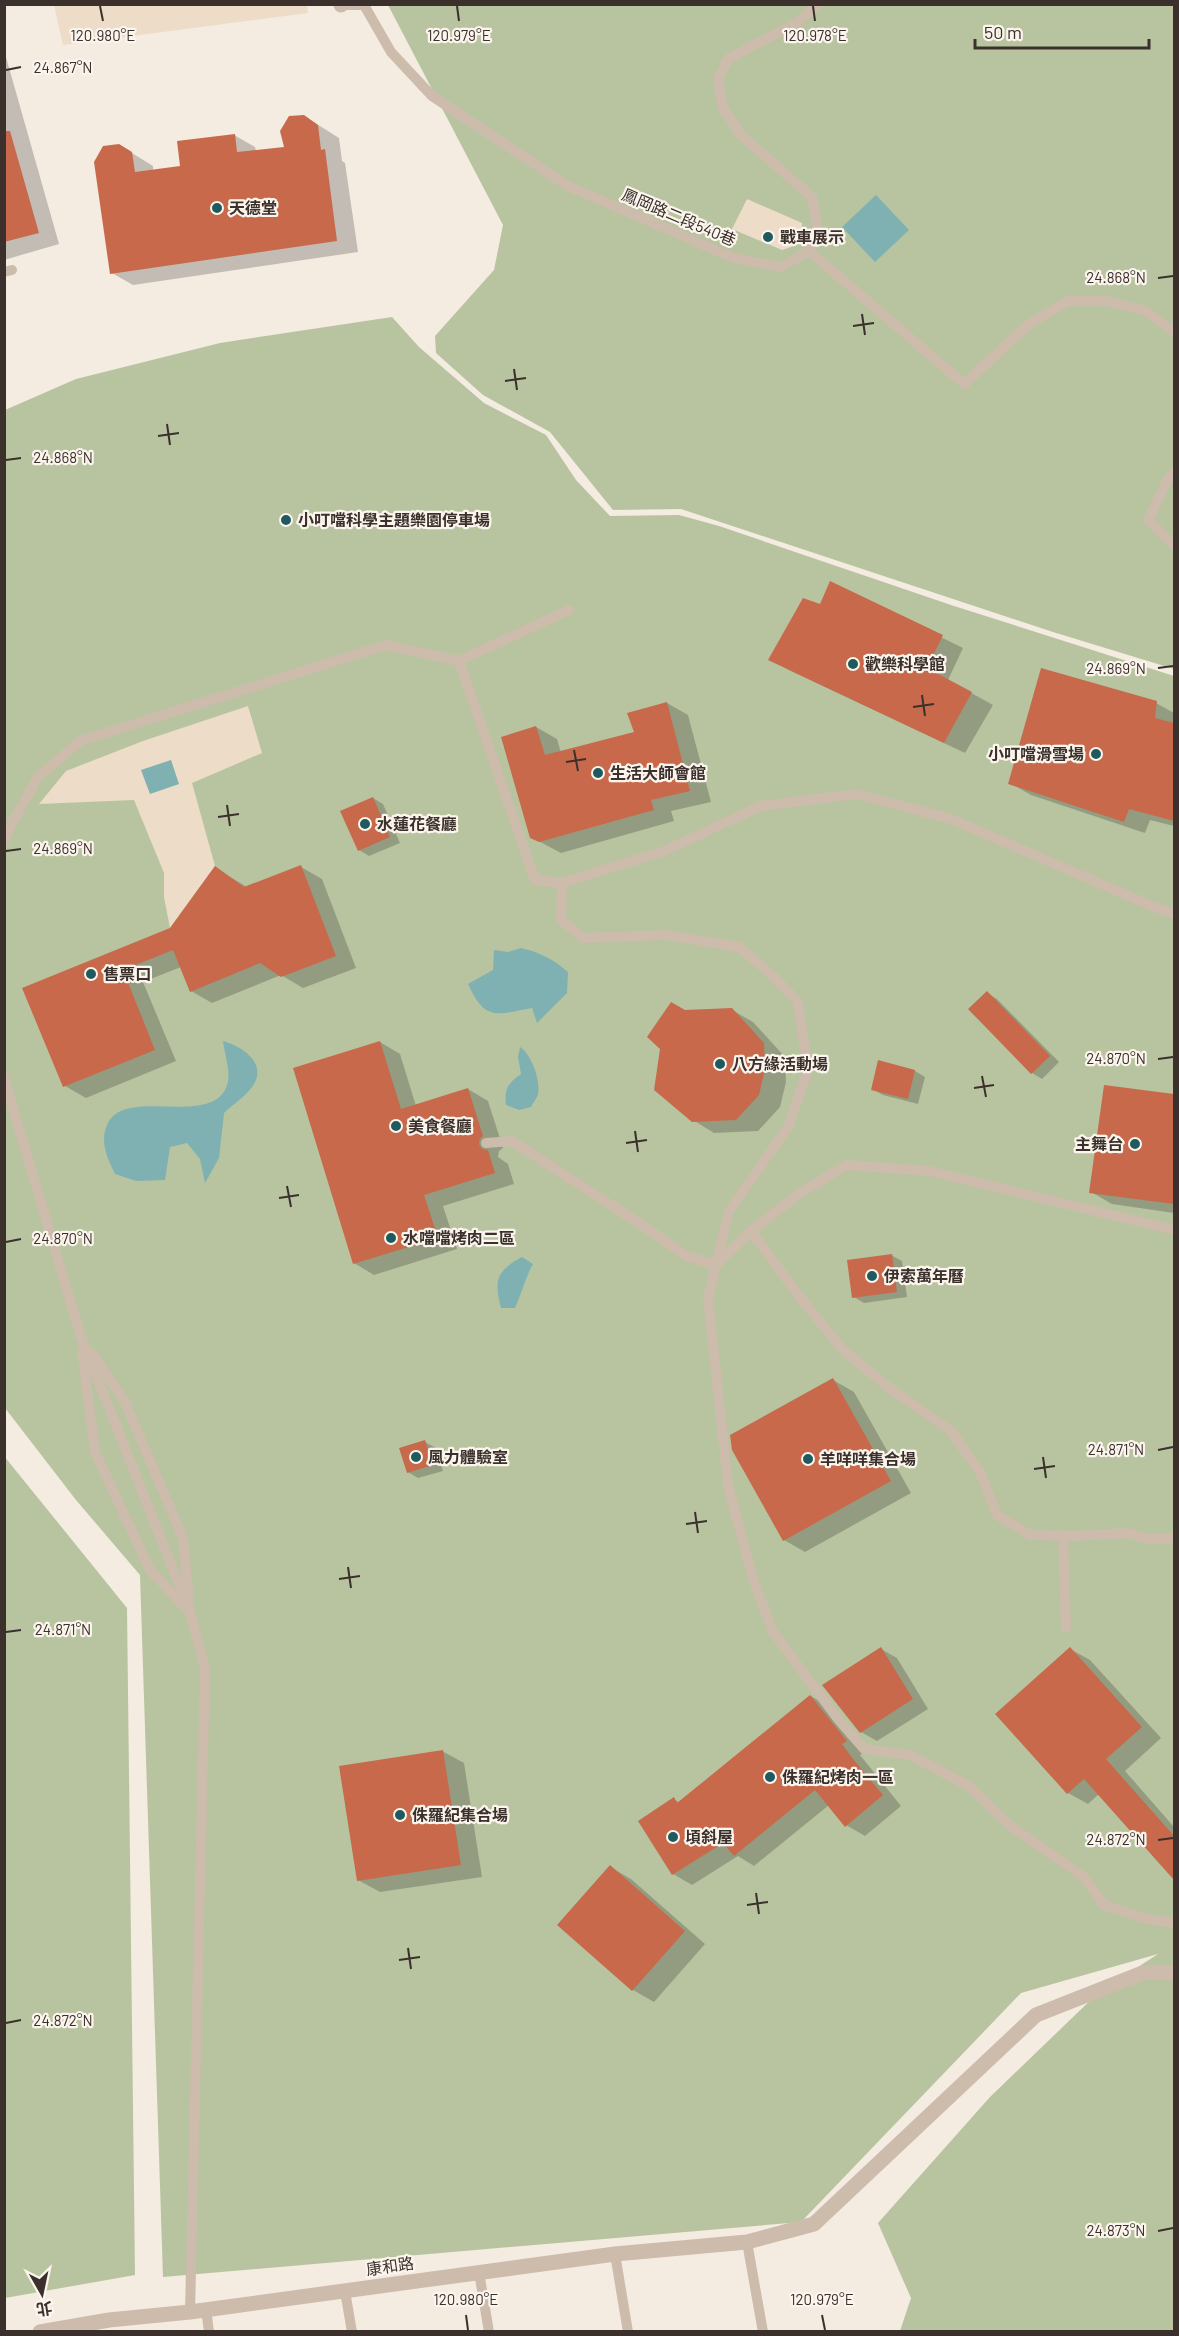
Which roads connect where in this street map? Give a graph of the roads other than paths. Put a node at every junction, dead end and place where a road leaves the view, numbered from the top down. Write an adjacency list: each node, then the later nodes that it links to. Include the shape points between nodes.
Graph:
1 (818, 4): 3 (lane, via 798,22 728,59 718,79 723,108 740,134 812,197 818,226)
2 (341, 5): 3 (lane, 鳳岡路二段540巷, via 364,5 391,52 432,96 568,186 734,258 781,267)
3 (809, 251): 4 (lane, via 964,384 1029,324 1068,301 1106,301 1146,311)
4 (1174, 332)
5 (1174, 472): 6 (lane, via 1148,520)
6 (1174, 545)
7 (569, 610): 8 (lane)
8 (459, 661): 9 (lane, via 386,645 80,741 38,777); 10 (lane, via 535,880)
9 (4, 842)
10 (562, 883): 11 (lane, via 664,851 761,806 856,794 951,819); 16 (lane, via 561,920 583,938 666,935 739,947 798,1002 808,1070 788,1127 729,1210)
11 (1174, 914)
12 (4, 1078): 17 (lane)
13 (486, 1143): 16 (lane, via 512,1141 686,1256)
14 (1174, 1230): 15 (lane, via 929,1171 846,1165 797,1195)
15 (751, 1231): 16 (lane); 18 (lane, via 843,1350 951,1431 980,1472 997,1515 1030,1535)
16 (716, 1265): 22 (lane, via 708,1299 728,1485 753,1579 773,1632 864,1749 910,1755 969,1786 1010,1825 1083,1876 1104,1905)
17 (81, 1337): 20 (lane); 20 (lane, via 125,1402 183,1538); 20 (lane, via 94,1452 150,1570)
18 (1063, 1535): 19 (lane, via 1128,1533 1148,1539); 21 (lane)
19 (1174, 1538)
20 (190, 1612): 29 (lane, via 205,1668)
21 (1066, 1627)
22 (1174, 1923)
23 (1174, 1973): 24 (street, 康和路, via 1145,1972 1036,2015 814,2224)
24 (747, 2242): 25 (street, 康和路); 36 (lane)
25 (615, 2254): 26 (street, 康和路); 35 (lane)
26 (479, 2272): 27 (street, 康和路); 34 (lane)
27 (345, 2291): 28 (street, 康和路); 33 (lane)
28 (206, 2309): 29 (street, 康和路); 32 (lane)
29 (190, 2312): 30 (street, 康和路)
30 (108, 2326): 31 (street, 康和路)
31 (40, 2331)
32 (209, 2331)
33 (352, 2331)
34 (489, 2331)
35 (628, 2331)
36 (763, 2331)

